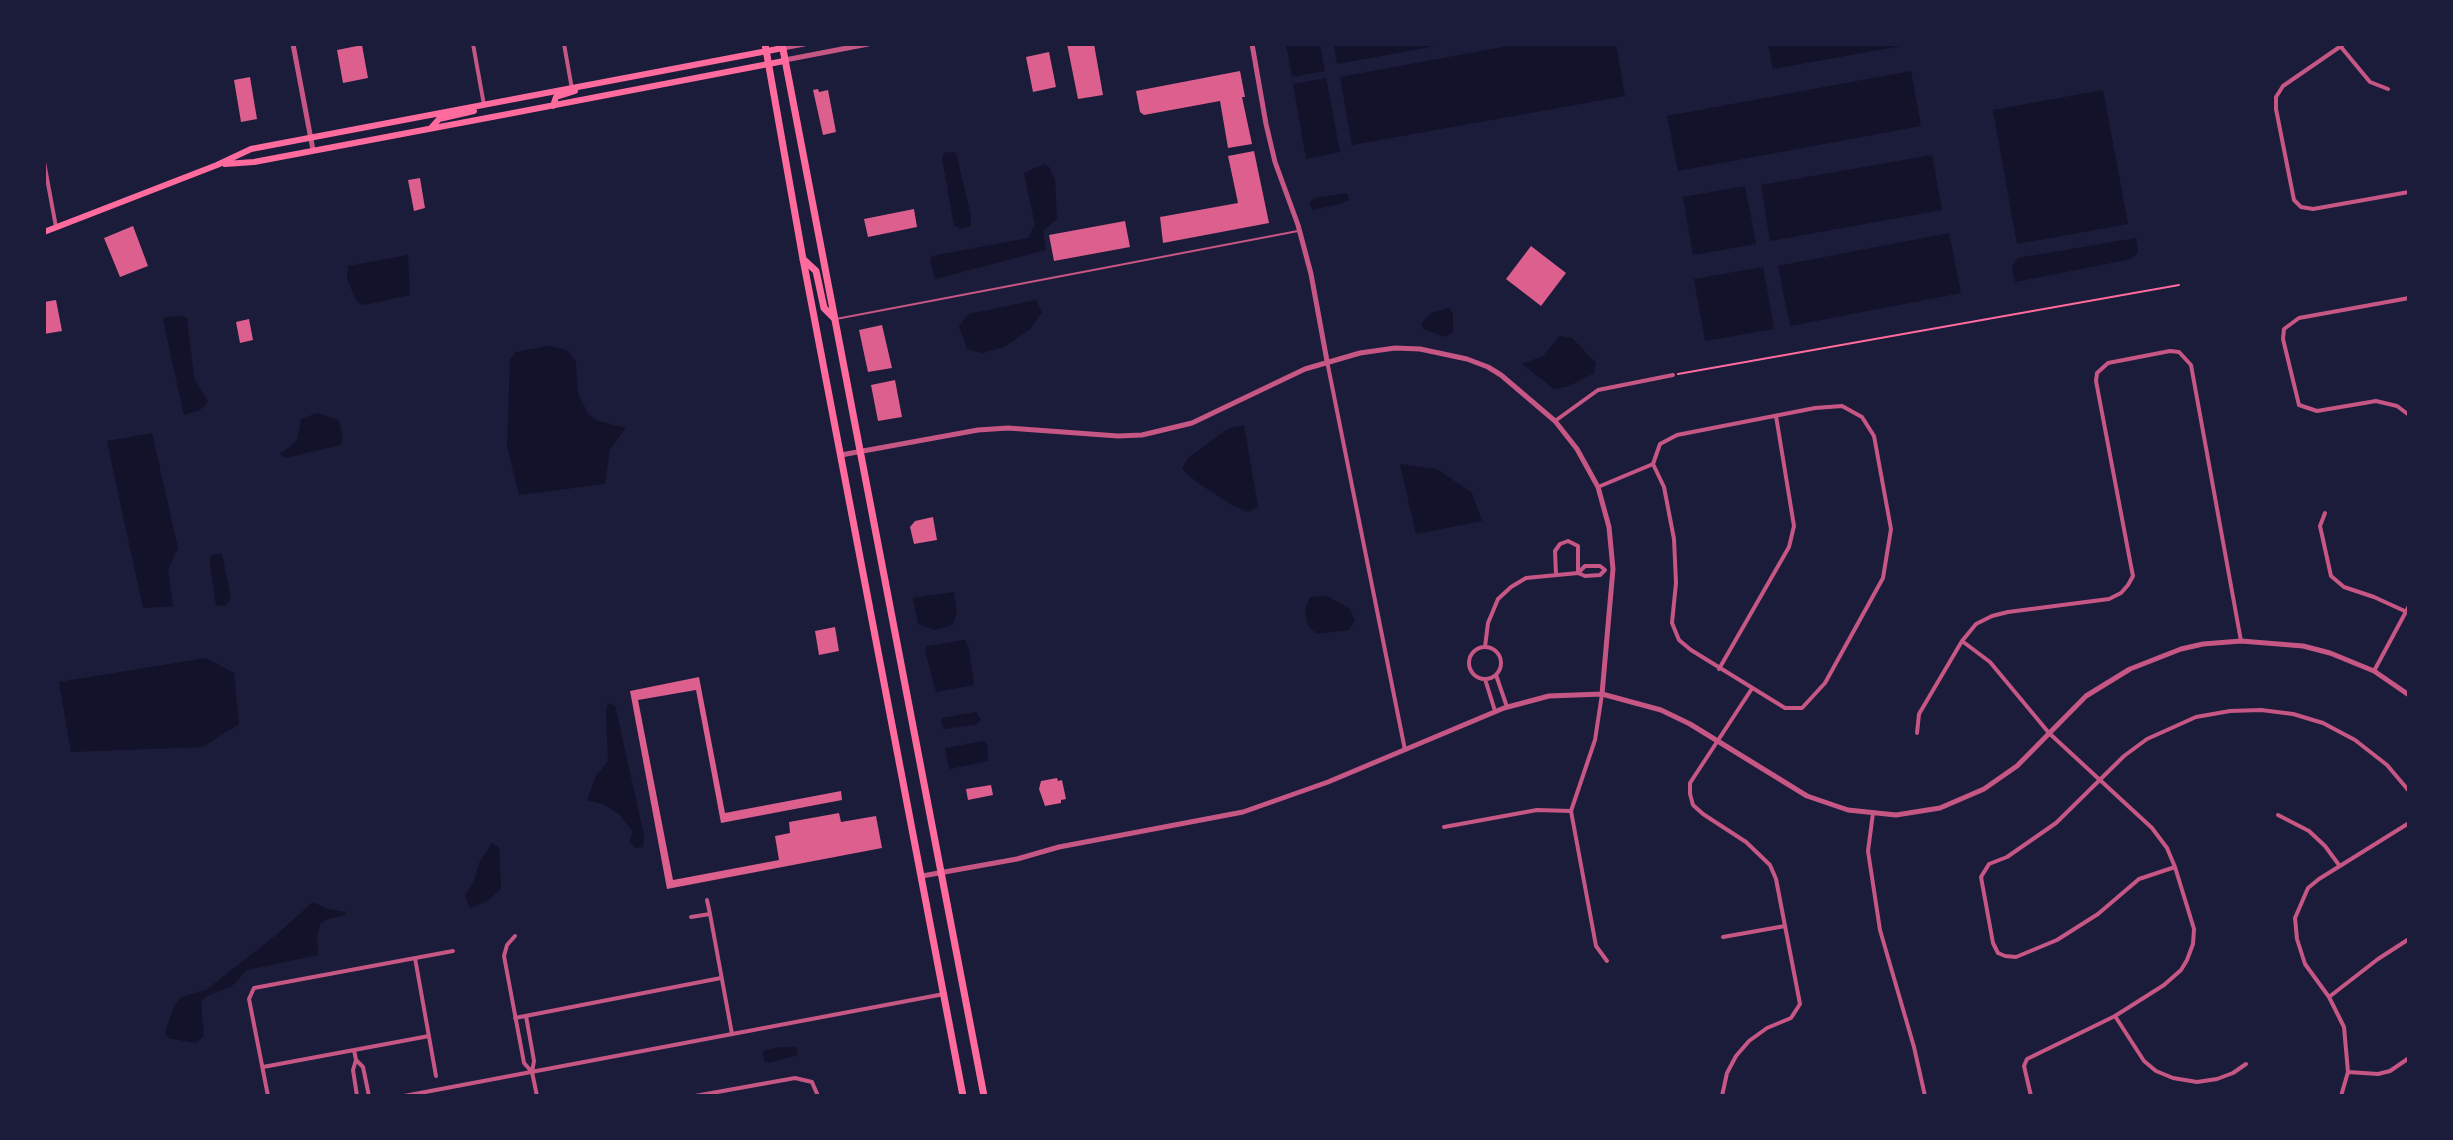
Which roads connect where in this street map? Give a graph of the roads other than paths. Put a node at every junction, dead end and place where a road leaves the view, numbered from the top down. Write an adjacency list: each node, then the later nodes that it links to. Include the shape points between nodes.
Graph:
1 (293, 44): 18 (street)
2 (473, 44): 15 (street)
3 (564, 44): 13 (street)
4 (804, 44): 8 (street)
5 (868, 44): 10 (street)
6 (1252, 44): 24 (street, via 1275,162)
7 (2342, 45): 14 (street, via 2370,82); 22 (street, via 2283,86 2276,97 2294,200 2313,209)
8 (782, 46): 9 (main road); 10 (main road)
9 (766, 48): 11 (main road); 12 (main road)
10 (784, 61): 11 (main road); 28 (main road)
11 (768, 64): 16 (main road); 26 (main road)
12 (582, 87): 13 (main road); 16 (main road, via 556,97)
13 (572, 89): 15 (main road)
14 (2388, 89)
15 (484, 105): 17 (main road, via 439,119); 18 (main road)
16 (553, 106): 17 (main road)
17 (431, 129): 19 (main road)
18 (311, 137): 19 (street); 21 (main road, via 251,149)
19 (313, 150): 21 (main road)
20 (44, 162): 23 (street)
21 (217, 165): 23 (main road)
22 (2409, 192)
23 (57, 228): 25 (main road)
24 (1300, 231): 28 (lane); 29 (street)
25 (44, 232)
26 (803, 259): 28 (main road, via 816,271 824,308); 35 (main road)
27 (2409, 298): 31 (street, via 2299,318 2284,329 2283,339 2299,405 2317,411 2365,400 2397,406)
28 (835, 319): 34 (main road)
29 (1327, 361): 33 (street, via 1395,348 1451,355 1488,367); 34 (street, via 1166,431 1118,436 978,430); 59 (street)
30 (1673, 375): 33 (street, via 1598,390)
31 (2409, 415)
32 (1776, 416): 36 (street, via 1677,435 1660,444); 47 (street, via 1794,526 1789,547); 51 (street, via 1842,406 1862,417 1874,436 1891,529 1883,578 1811,699 1802,708 1785,708)
33 (1555, 421): 37 (street)
34 (861, 452): 35 (street); 69 (main road)
35 (841, 455): 70 (main road)
36 (1653, 464): 37 (street); 47 (street, via 1664,487 1674,539 1672,623 1679,640)
37 (1598, 487): 39 (street)
38 (2325, 513): 43 (street, via 2320,526 2331,576 2344,587)
39 (1613, 569): 40 (street); 52 (street)
40 (1605, 570): 41 (street, via 1600,575); 41 (street, via 1585,566)
41 (1578, 573): 42 (street); 42 (street, via 1578,546 1568,541 1555,551)
42 (1556, 575): 46 (street, via 1526,578 1498,599)
43 (2408, 610): 48 (street)
44 (1962, 641): 45 (street, via 1976,624 1992,616 2109,599 2128,585 2133,576 2097,373 2108,363 2170,351 2179,352 2191,365); 56 (street, via 1919,714); 57 (street, via 1990,662)
45 (2241, 641): 48 (street, via 2303,646); 57 (street, via 2181,649 2130,669 2086,696)
46 (1485, 647): 49 (street, via 1500,657); 50 (street, via 1473,651 1468,663 1473,674)
47 (1719, 669): 51 (street)
48 (2374, 671): 53 (street)
49 (1496, 674): 50 (street); 54 (street)
50 (1485, 679): 55 (street)
51 (1751, 689): 58 (street)
52 (1602, 694): 54 (street, via 1549,696); 58 (street, via 1661,710); 62 (street, via 1595,740)
53 (2409, 695)
54 (1507, 707): 55 (street)
55 (1495, 712): 59 (street)
56 (1917, 733)
57 (2049, 733): 60 (street); 63 (street, via 2017,766 1959,801 1920,813)
58 (1716, 740): 63 (street, via 1807,796); 74 (street, via 1690,783 1693,805 1770,865)
59 (1405, 750): 69 (street, via 1243,812)
60 (2102, 781): 61 (street, via 2124,756 2168,728 2196,717 2261,710 2308,718 2355,740); 68 (street, via 2152,828); 68 (street, via 2056,823 1983,870 1998,953 2016,957 2057,940 2139,879)
61 (2409, 791)
62 (1571, 811): 66 (street, via 1537,810); 80 (street, via 1596,946)
63 (1873, 813): 114 (street, via 1869,862 1880,930)
64 (2278, 815): 67 (street, via 2309,831)
65 (2409, 823): 67 (street)
66 (1444, 827)
67 (2339, 865): 83 (street, via 2308,888 2295,918 2305,964)
68 (2175, 867): 85 (street, via 2194,929 2187,960 2164,985)
69 (941, 872): 70 (street); 112 (main road)
70 (922, 876): 82 (main road)
71 (707, 900): 72 (street)
72 (710, 914): 73 (street); 81 (street)
73 (691, 917)
74 (1785, 926): 76 (street); 113 (street, via 1800,1004 1791,1018 1767,1028 1736,1056)
75 (515, 936): 86 (street, via 504,956)
76 (1723, 937)
77 (2409, 939): 83 (street)
78 (453, 951): 79 (street)
79 (415, 958): 88 (street); 95 (street, via 254,988 249,999)
80 (1607, 961)
81 (721, 978): 84 (street); 87 (street)
82 (944, 994): 87 (street); 111 (main road)
83 (2329, 997): 98 (street, via 2344,1027)
84 (525, 1016): 86 (street); 89 (street)
85 (2115, 1016): 94 (street, via 2144,1061 2173,1078 2217,1079); 115 (street, via 2027,1059)
86 (515, 1018): 90 (street)
87 (732, 1034): 97 (street)
88 (429, 1036): 91 (street); 100 (street)
89 (531, 1043): 90 (street); 97 (street)
90 (521, 1045): 97 (street, via 524,1063)
91 (354, 1050): 93 (street); 95 (street)
92 (2409, 1058): 98 (street, via 2378,1074)
93 (356, 1060): 96 (street); 99 (street)
94 (2246, 1064)
95 (263, 1067): 104 (street)
96 (364, 1072): 99 (street); 101 (street)
97 (532, 1072): 107 (street); 108 (street)
98 (2348, 1072): 116 (street)
99 (353, 1074): 102 (street)
100 (436, 1076)
101 (366, 1082): 102 (street); 106 (street)
102 (355, 1084): 105 (street)
103 (718, 1094): 109 (street); 110 (street, via 805,1078)
104 (268, 1096)
105 (357, 1096)
106 (369, 1096)
107 (404, 1096)
108 (537, 1096)
109 (695, 1096)
110 (818, 1096)
111 (966, 1096)
112 (984, 1096)
113 (1722, 1096)
114 (1925, 1096)
115 (2031, 1096)
116 (2341, 1096)

